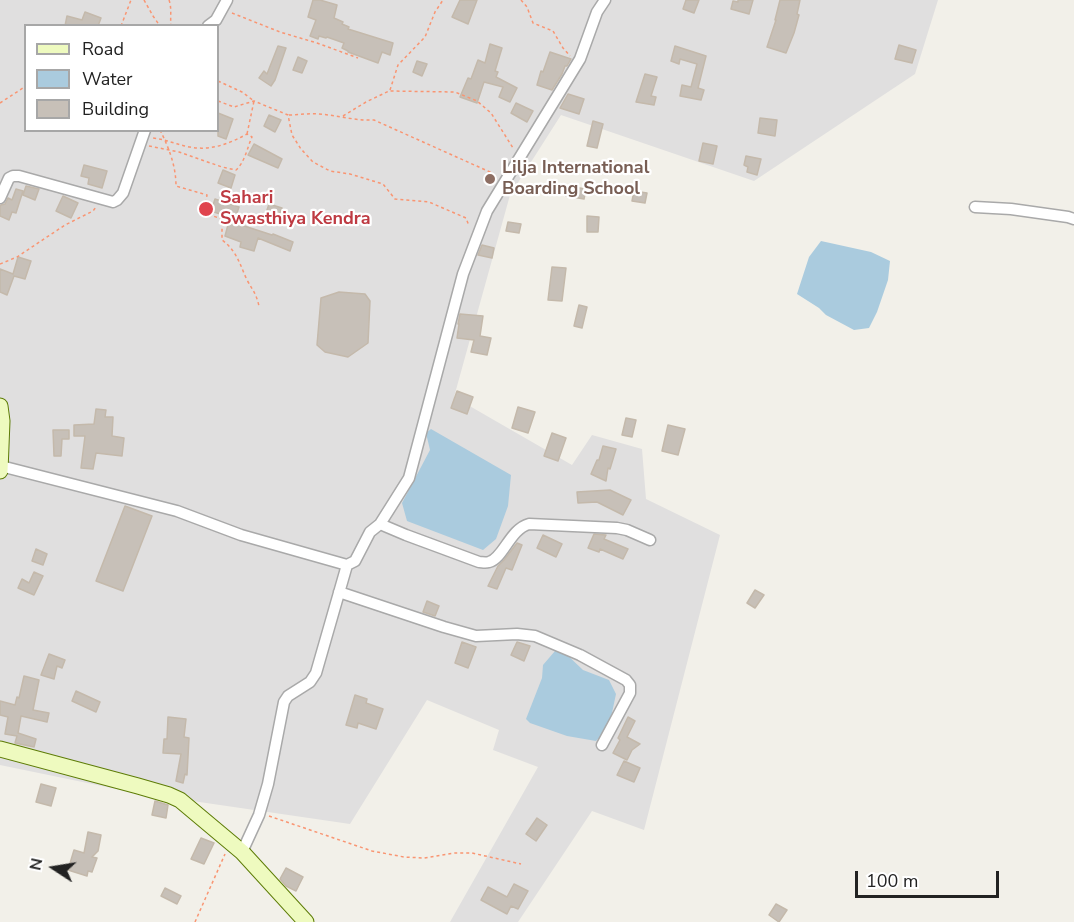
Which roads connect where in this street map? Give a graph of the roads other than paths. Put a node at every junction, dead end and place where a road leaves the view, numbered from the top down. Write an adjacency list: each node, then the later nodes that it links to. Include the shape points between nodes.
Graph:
1 (605, 0): 10 (street, via 577,63 487,211 464,274 410,478)
2 (224, 4): 3 (street)
3 (211, 24)
4 (142, 138): 5 (street, via 123,193 113,202 19,176 9,178)
5 (0, 198)
6 (975, 207): 7 (street)
7 (1074, 219)
8 (0, 406): 9 (main road)
9 (1, 468): 12 (street, via 177,511 241,535)
10 (380, 524): 11 (street, via 478,562 495,559 521,526 529,524 617,528); 12 (street, via 370,532 355,561)
11 (650, 540)
12 (348, 565): 13 (street)
13 (339, 592): 14 (street, via 476,636 535,636 626,680 630,693); 16 (street, via 314,679 284,702 260,815)
14 (602, 745)
15 (0, 749): 16 (main road, via 169,795)
16 (236, 846): 17 (main road)
17 (306, 922)

